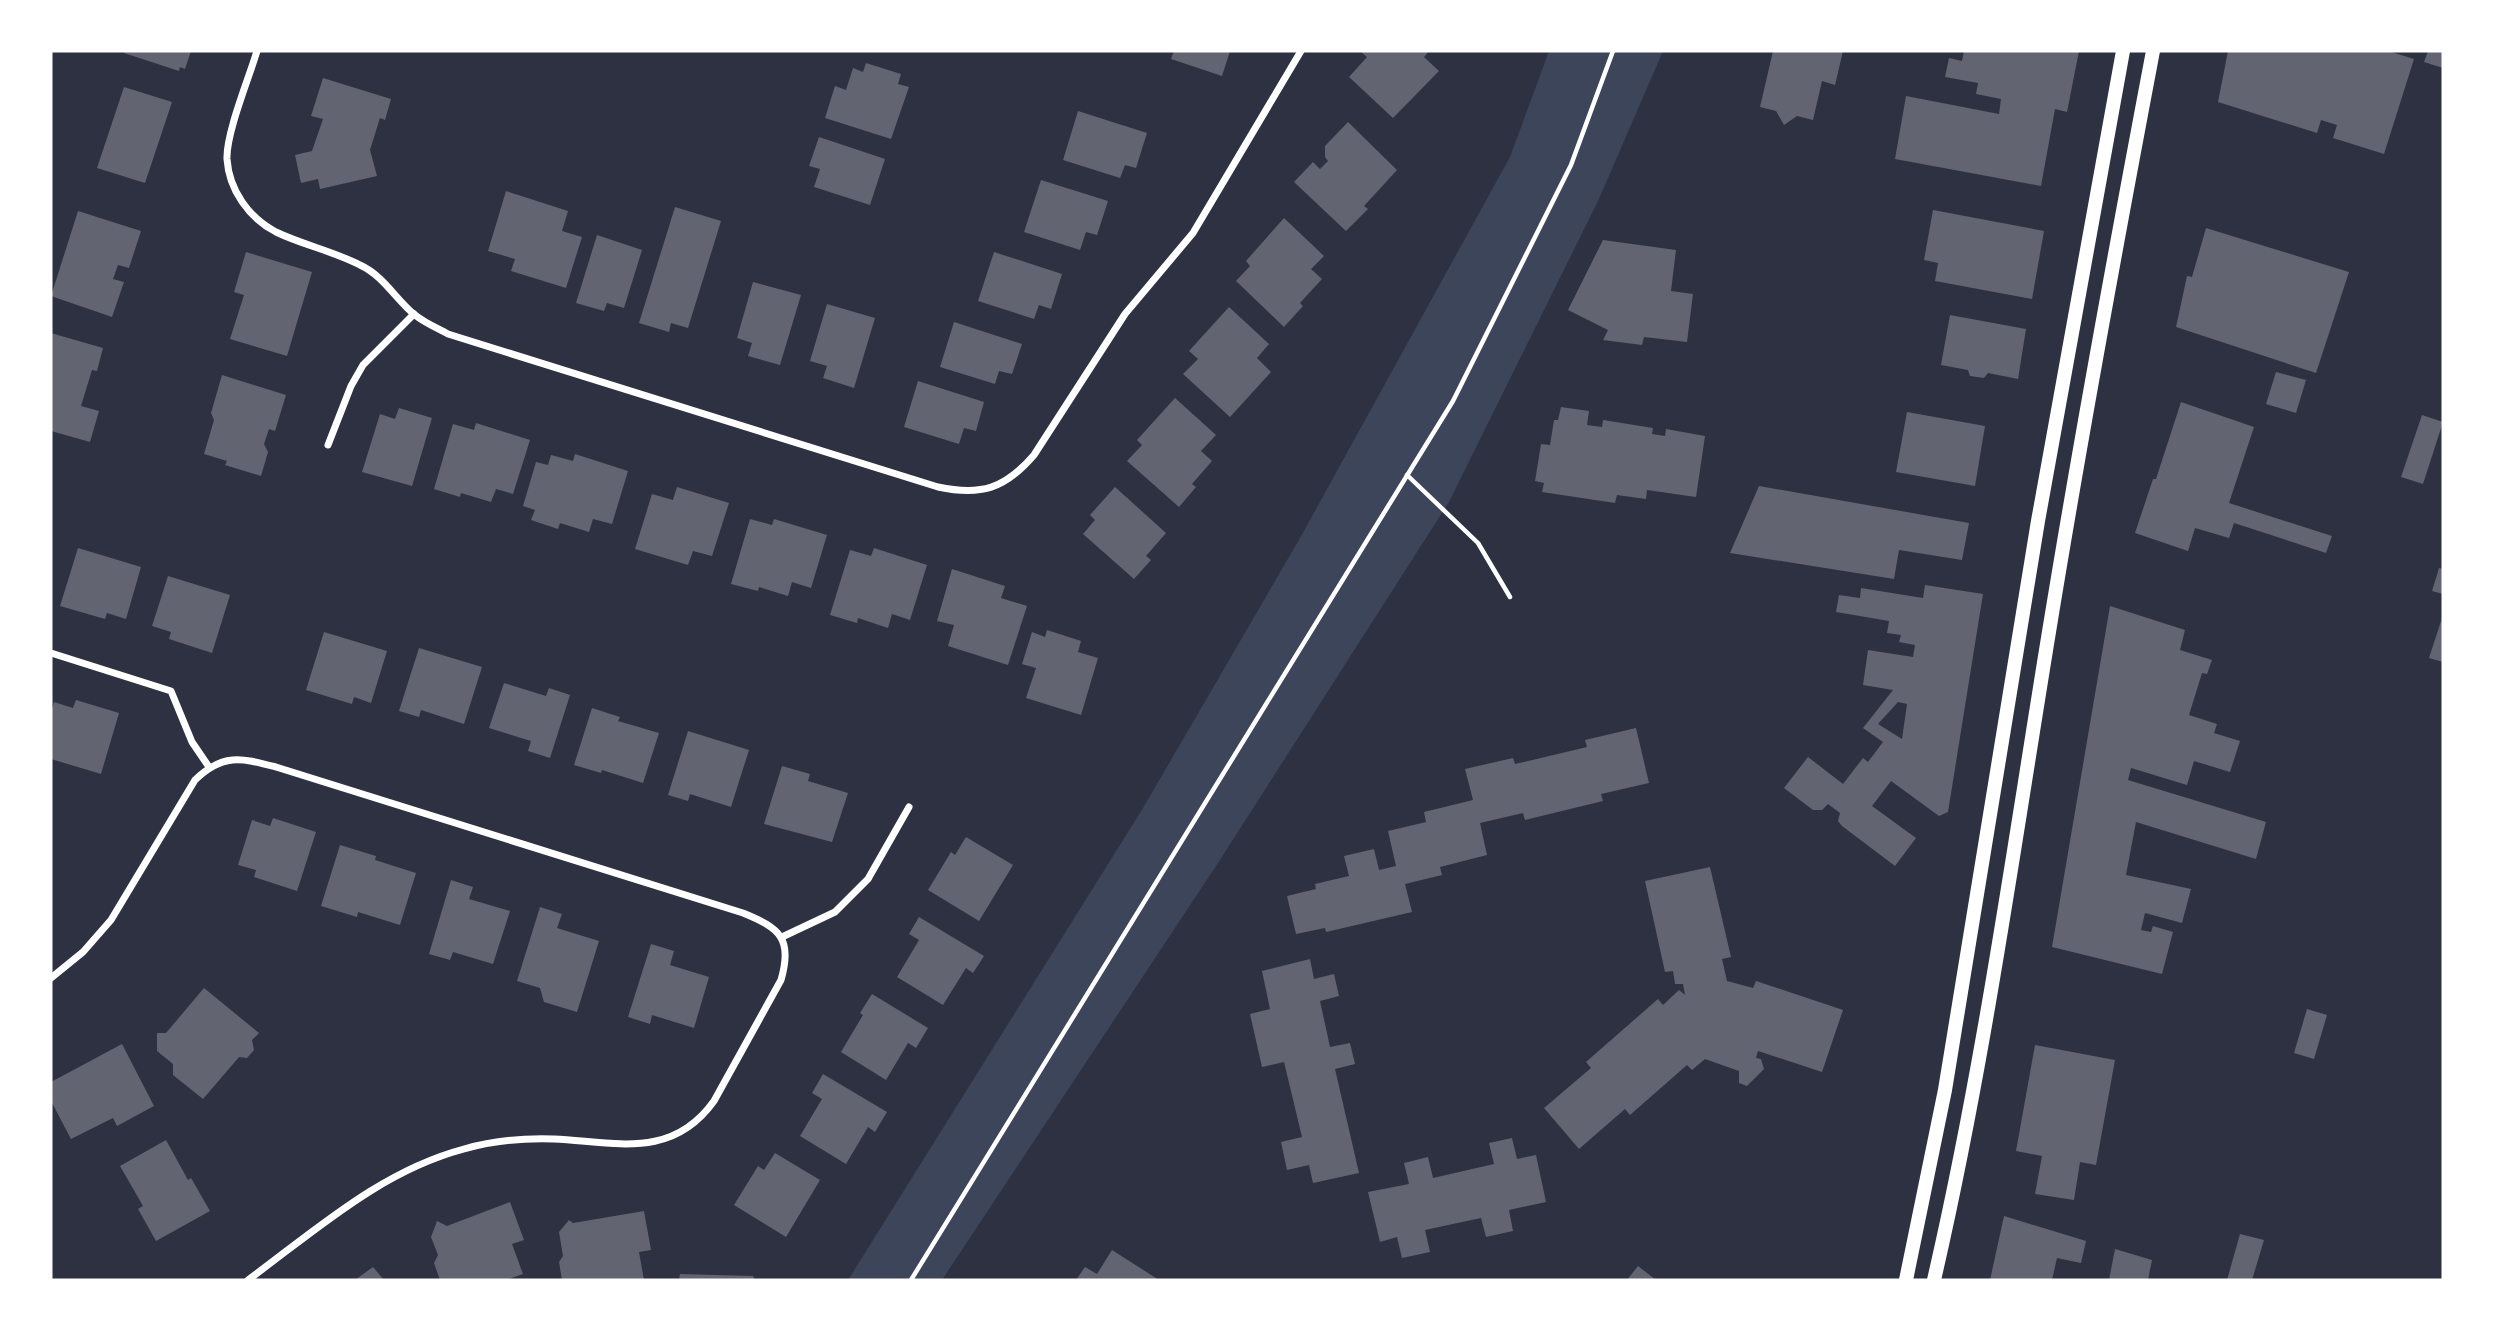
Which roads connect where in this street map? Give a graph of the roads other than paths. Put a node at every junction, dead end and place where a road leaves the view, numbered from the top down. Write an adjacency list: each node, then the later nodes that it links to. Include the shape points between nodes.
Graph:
1 (257, 51): 5 (street, via 229,142 227,159 237,194 260,223 277,233 363,266)
2 (1301, 51): 5 (street, via 1193,233 1125,314 1034,455 1018,474 998,485 960,492 938,487 448,334)
3 (2123, 51): 13 (main road, via 2038,521 1945,1090)
4 (2153, 51): 14 (main road, via 2055,591 1974,1095)
5 (414, 314): 6 (street, via 363,365)
6 (328, 446)
7 (51, 653): 8 (street, via 171,691 192,742)
8 (209, 767): 10 (street, via 229,759 276,767 743,913); 11 (street, via 179,803 111,920)
9 (909, 807): 10 (street, via 868,879 835,912)
10 (782, 937): 12 (street, via 786,963 781,980 714,1101 686,1130 636,1144 510,1140 421,1163 388,1179)
11 (51, 978)
12 (248, 1280)
13 (1906, 1280)
14 (1934, 1280)

